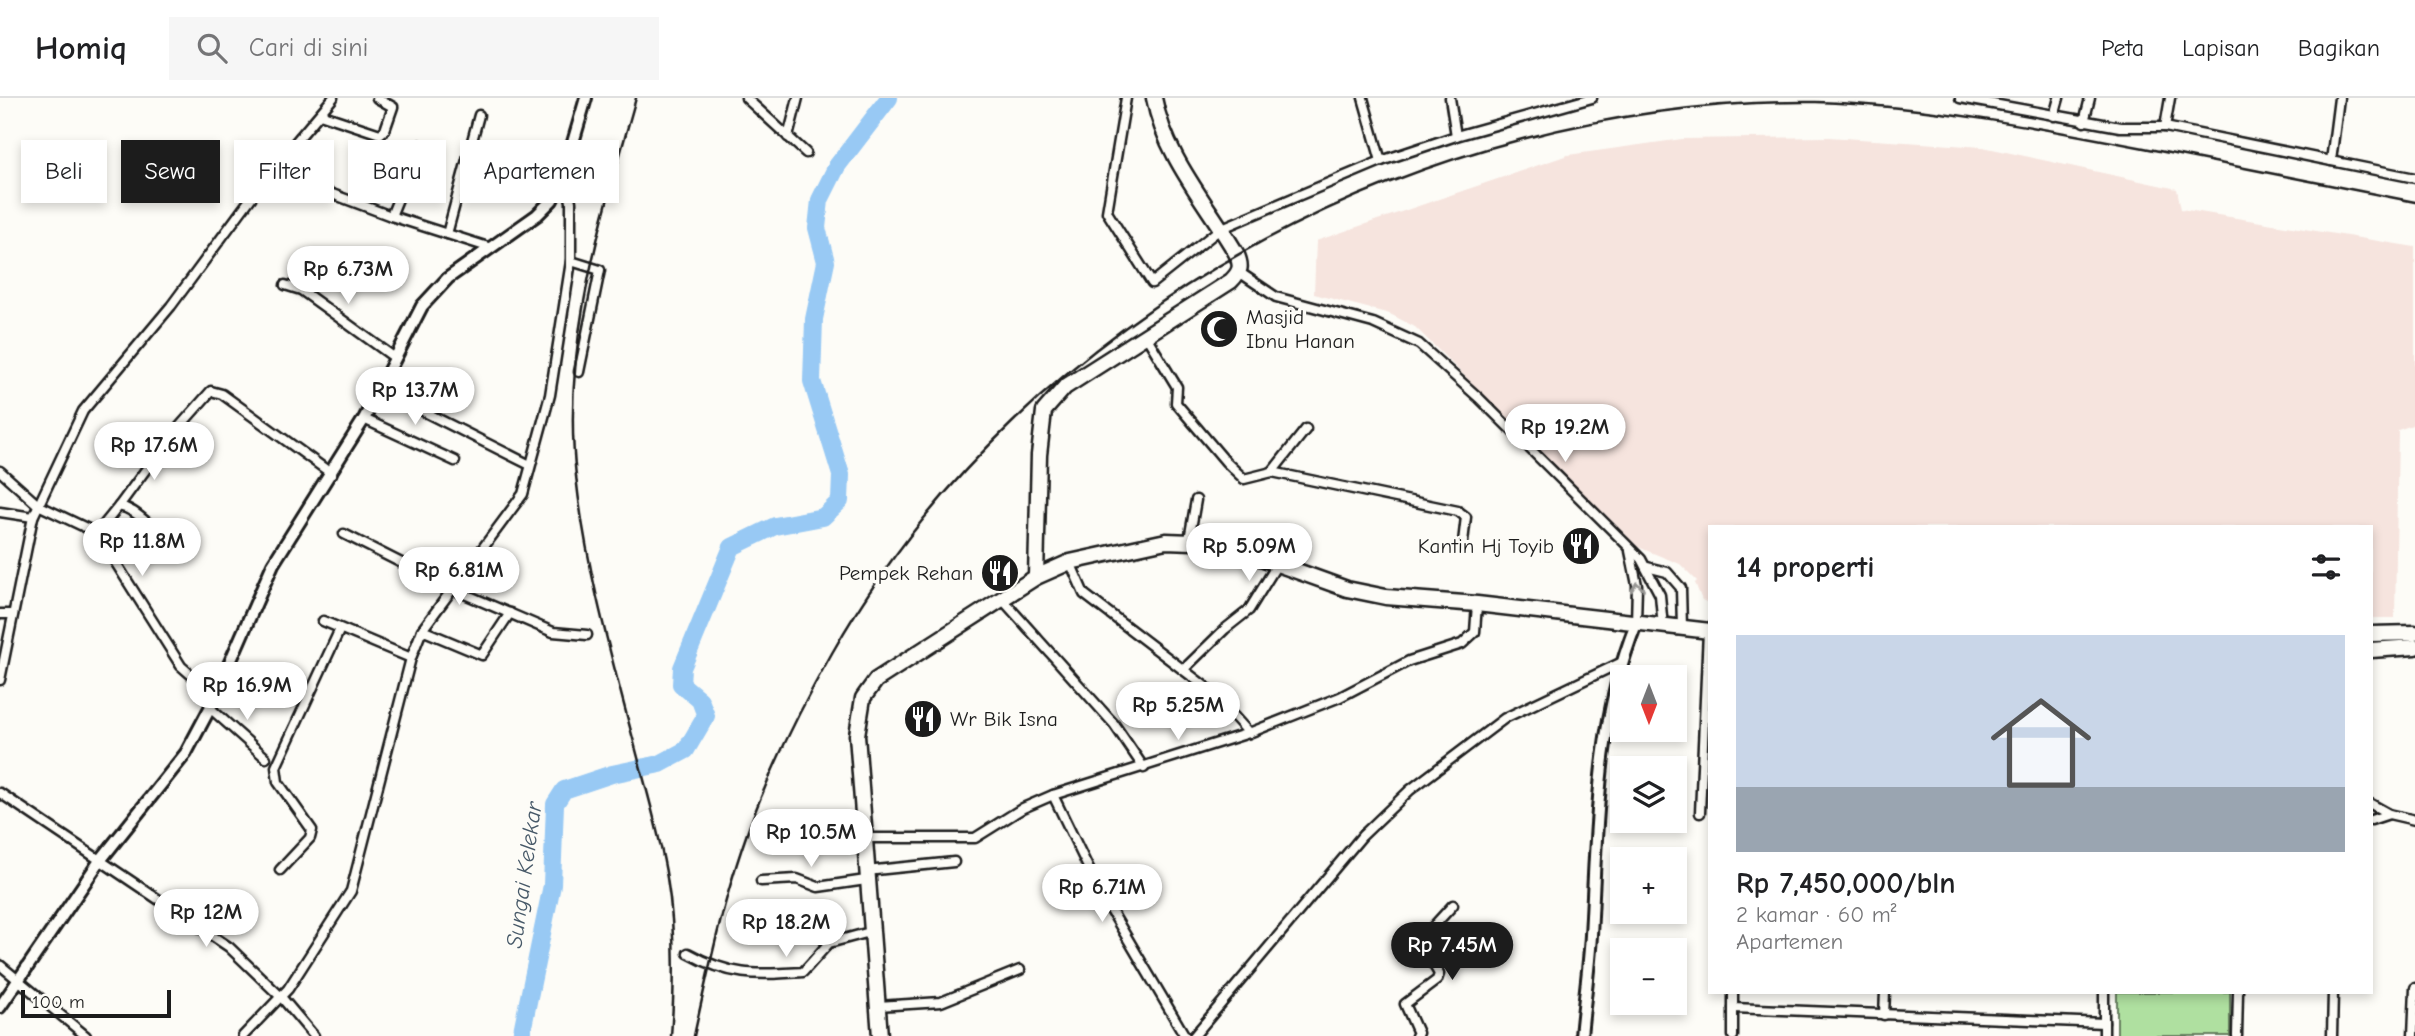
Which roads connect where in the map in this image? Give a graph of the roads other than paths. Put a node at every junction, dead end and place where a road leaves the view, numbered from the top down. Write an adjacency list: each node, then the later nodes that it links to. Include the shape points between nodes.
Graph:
1 (333, 98): 18 (street)
2 (377, 98): 18 (street, via 393,107 380,134)
3 (586, 98): 26 (street)
4 (746, 98): 24 (street)
5 (798, 98): 24 (street)
6 (1126, 98): 37 (street, via 1107,212 1149,281 1157,282)
7 (1154, 98): 37 (main road, via 1178,163)
8 (1363, 98): 28 (street)
9 (1450, 98): 23 (street)
10 (1592, 98): 23 (street)
11 (1960, 98): 17 (street)
12 (2014, 98): 17 (street)
13 (2059, 98): 20 (street)
14 (2090, 98): 21 (street)
15 (2170, 98): 22 (street)
16 (2339, 98): 29 (street)
17 (2013, 108): 20 (street)
18 (320, 114): 25 (street)
19 (479, 115): 38 (street)
20 (2054, 116): 21 (street)
21 (2084, 122): 22 (street)
22 (2165, 127): 29 (street)
23 (1456, 136): 28 (street)
24 (789, 137): 27 (street)
25 (298, 140)
26 (574, 140)
27 (806, 153)
28 (1381, 161): 37 (street)
29 (2330, 161): 30 (street)
30 (2415, 178)
31 (334, 195): 36 (street)
32 (247, 203): 55 (street, via 171,306 83,411)
33 (396, 203): 36 (street)
34 (549, 203): 39 (street)
35 (571, 203): 40 (street)
36 (391, 216): 38 (street)
37 (1220, 229): 41 (main road, via 1241,264)
38 (447, 234): 39 (street)
39 (488, 247): 44 (street, via 434,289)
40 (571, 261): 45 (street, via 600,270); 50 (street, via 550,395)
41 (1240, 272): 43 (main road); 64 (street, via 1276,297 1373,323 1419,344)
42 (285, 285): 44 (street, via 301,290)
43 (1146, 336): 52 (street, via 1177,387 1175,402 1226,462 1244,479); 68 (main road, via 1065,387 1044,411)
44 (395, 358): 46 (street)
45 (579, 372)
46 (379, 389): 47 (street); 50 (street)
47 (364, 419): 49 (street); 53 (street)
48 (1306, 429): 52 (street)
49 (455, 461)
50 (530, 465): 69 (street, via 516,507)
51 (0, 471): 55 (street)
52 (1272, 472): 63 (street, via 1464,513)
53 (332, 474): 56 (street, via 222,394 211,391); 91 (street, via 273,564)
54 (1196, 500): 62 (street)
55 (38, 505): 58 (street); 59 (street)
56 (119, 506): 59 (street); 61 (street, via 132,508 148,525)
57 (0, 512): 58 (street)
58 (33, 517): 74 (street)
59 (97, 533): 91 (street, via 181,666)
60 (344, 534): 69 (street)
61 (170, 537)
62 (1189, 540): 65 (main road, via 1115,550); 66 (main road, via 1219,544)
63 (1463, 542)
64 (1629, 550): 67 (street); 76 (street, one-way to 64, via 1637,585)
65 (1070, 562): 68 (main road); 89 (street, via 1084,594)
66 (1278, 563): 71 (main road, via 1347,589); 89 (street, via 1249,610)
67 (1647, 567): 77 (street, via 1660,595); 78 (street, via 1667,572 1681,588)
68 (1036, 577): 70 (main road)
69 (453, 589): 72 (street); 80 (street)
70 (1002, 599): 95 (street, via 1114,724); 103 (main road, via 868,689 857,722)
71 (1477, 604): 76 (main road); 93 (street, via 1475,632 1462,643 1409,661 1340,697)
72 (510, 613): 80 (street, via 482,655); 83 (street, via 564,635)
73 (0, 614): 74 (street)
74 (13, 614): 90 (street)
75 (323, 621): 79 (street)
76 (1636, 624): 77 (main road); 88 (street)
77 (1663, 627): 78 (main road)
78 (1682, 628): 84 (main road)
79 (340, 629): 87 (street); 106 (street, via 276,767 278,782 312,830)
80 (422, 630): 87 (street)
81 (2415, 633): 82 (main road)
82 (2373, 634)
83 (587, 635)
84 (1708, 637): 99 (street)
85 (2415, 647): 86 (main road)
86 (2373, 650)
87 (411, 658): 121 (street, via 351,891)
88 (1620, 663): 132 (street, via 1505,718 1410,790 1362,836); 134 (street, via 1600,768)
89 (1183, 670): 93 (street)
90 (0, 680)
91 (215, 696): 92 (street)
92 (210, 708): 94 (street); 104 (street, via 186,753)
93 (1250, 733): 95 (street)
94 (266, 758)
95 (1144, 768): 97 (street)
96 (0, 793): 104 (street)
97 (1053, 795): 103 (street, via 975,838); 131 (street, via 1099,890)
98 (2373, 805): 100 (street)
99 (1700, 813)
100 (2389, 814): 101 (street); 102 (street)
101 (2373, 819)
102 (2415, 820)
103 (863, 838): 107 (main road)
104 (99, 862): 114 (street); 121 (street, via 229,947)
105 (954, 862): 107 (street)
106 (280, 870)
107 (866, 876): 108 (street, via 818,887 797,879); 110 (main road)
108 (761, 881)
109 (1453, 905): 133 (street, via 1420,941 1439,974 1405,1004)
110 (870, 932): 111 (street, via 829,943 803,972 745,975); 122 (main road)
111 (688, 953)
112 (0, 965): 114 (street)
113 (1020, 970): 122 (street, via 941,1002)
114 (19, 982): 123 (street); 127 (street)
115 (2415, 988): 139 (street)
116 (1732, 994): 124 (street)
117 (1885, 994): 125 (street)
118 (2104, 994): 126 (street)
119 (2238, 994): 137 (street)
120 (2333, 994): 138 (street)
121 (282, 998): 128 (street); 129 (street)
122 (878, 1006): 130 (main road)
123 (0, 1007)
124 (1733, 1008): 125 (street); 135 (street)
125 (1884, 1015): 126 (street)
126 (2104, 1023): 136 (street)
127 (86, 1036)
128 (243, 1036)
129 (314, 1036)
130 (880, 1036)
131 (1185, 1036)
132 (1194, 1036)
133 (1416, 1036)
134 (1581, 1036)
135 (1733, 1036)
136 (2104, 1036)
137 (2237, 1036)
138 (2332, 1036)
139 (2413, 1036)

